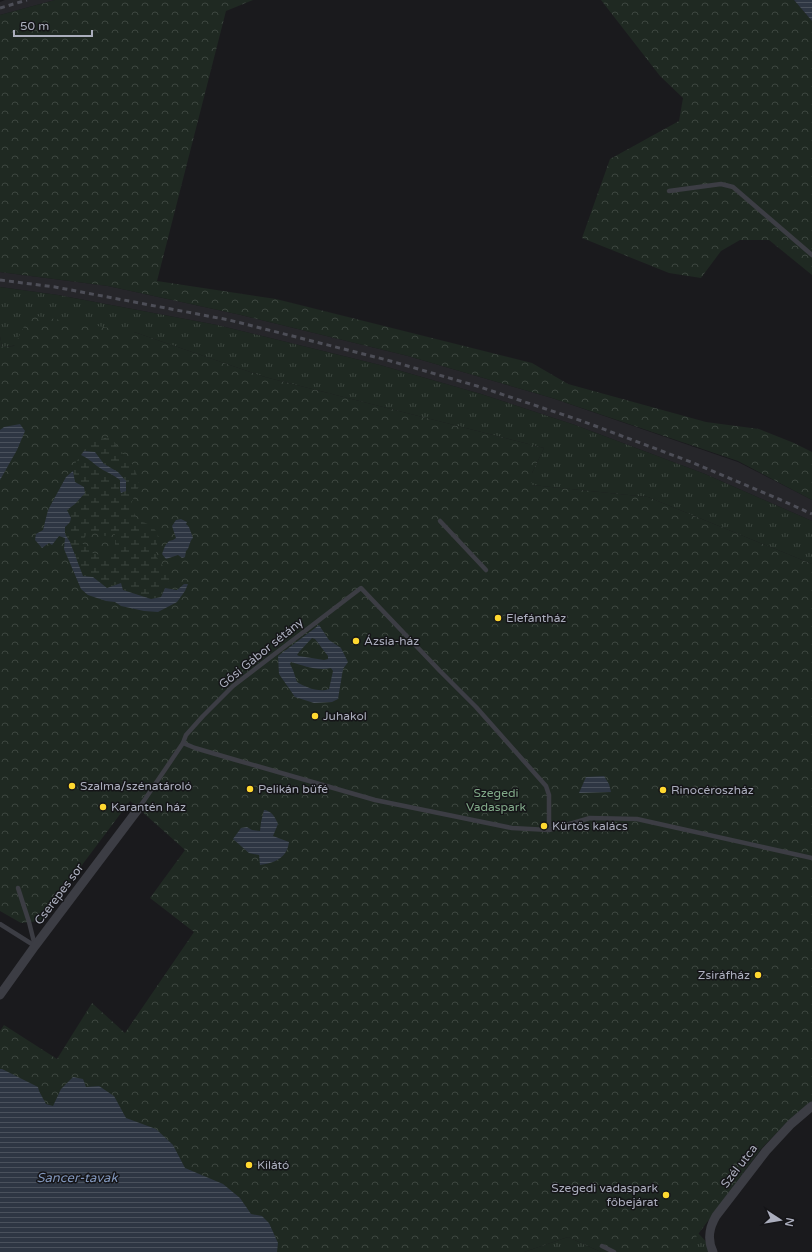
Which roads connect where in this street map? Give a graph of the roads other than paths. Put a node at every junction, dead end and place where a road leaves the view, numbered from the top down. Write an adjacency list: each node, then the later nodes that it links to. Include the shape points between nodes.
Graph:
1 (669, 191): 2 (lane, via 721,184 733,187)
2 (812, 255)
3 (440, 521): 4 (lane)
4 (486, 570)
5 (183, 743): 6 (lane, Gősi Gábor sétány); 7 (lane, via 375,800 512,828); 7 (lane, Gősi Gábor sétány, via 203,716 233,686 361,588 476,707 546,786 549,795)
6 (139, 808): 11 (street, Cserepes sor)
7 (549, 830): 8 (lane, via 590,818 637,820)
8 (812, 858)
9 (18, 888): 11 (lane)
10 (0, 924): 11 (lane)
11 (35, 946): 12 (street, Cserepes sor)
12 (0, 995)
13 (812, 1106): 16 (street, Szél utca, via 766,1151 716,1216 708,1236)
14 (602, 1246): 15 (lane)
15 (614, 1252)
16 (713, 1252)

